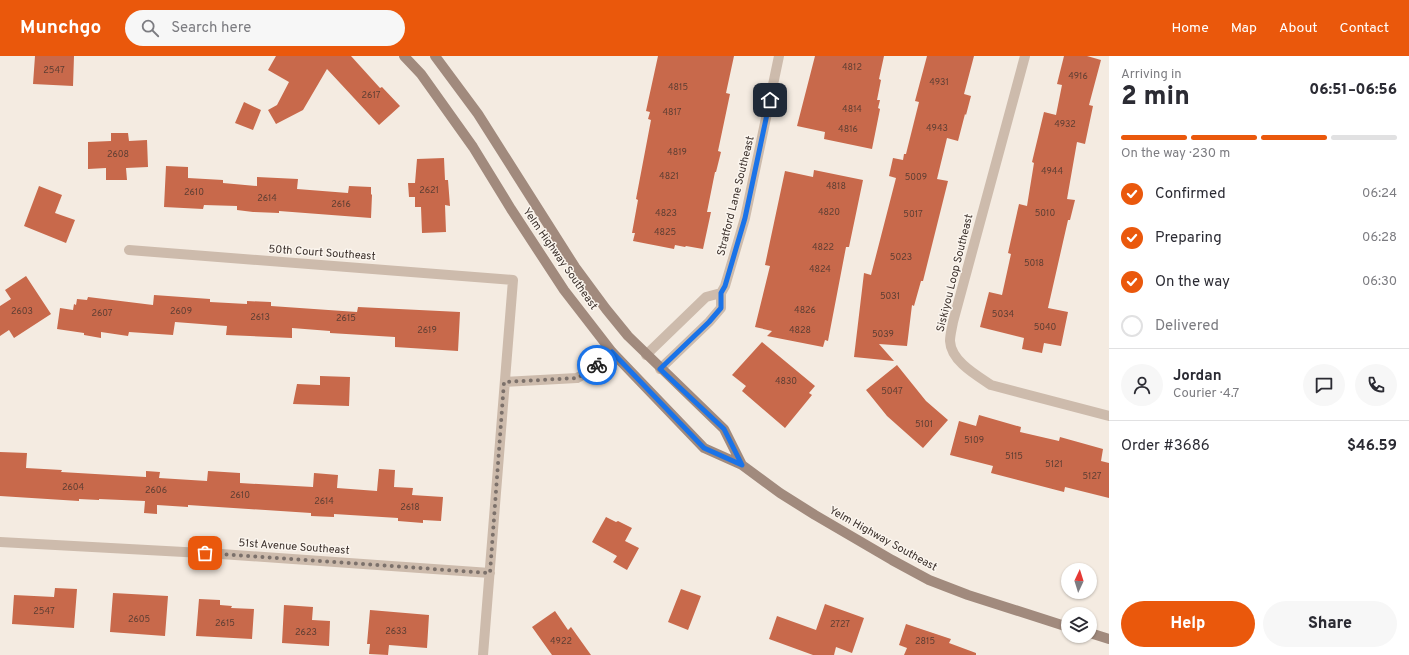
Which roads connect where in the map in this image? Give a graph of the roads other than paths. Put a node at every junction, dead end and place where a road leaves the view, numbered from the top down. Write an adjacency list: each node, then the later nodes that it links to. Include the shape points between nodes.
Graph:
1 (404, 56): 7 (main road, Yelm Highway Southeast, via 421,74 473,147 564,290)
2 (435, 56): 8 (main road, Yelm Highway Southeast, via 478,114 575,267 606,309)
3 (780, 56): 6 (street, Stratford Lane Southeast, via 745,218)
4 (1025, 56): 11 (street, Siskiyou Loop Southeast, via 953,322 950,342 956,358 991,385)
5 (128, 250): 10 (street, 50th Court Southeast, via 513,280)
6 (721, 293): 8 (street, via 706,297); 9 (street, Stratford Lane Southeast, via 721,308)
7 (612, 352): 10 (street, via 590,371 577,378); 12 (main road, Yelm Highway Southeast, via 704,448)
8 (646, 355): 9 (main road, Yelm Highway Southeast)
9 (660, 369): 12 (main road, Yelm Highway Southeast, via 724,429)
10 (504, 382): 14 (street)
11 (1109, 416)
12 (742, 465): 15 (main road, Yelm Highway Southeast, via 780,493 930,580)
13 (0, 542): 14 (street, 51st Avenue Southeast, via 229,554)
14 (490, 573): 18 (street)
15 (1061, 625)
16 (1097, 635): 17 (main road)
17 (1109, 638)
18 (483, 655)

